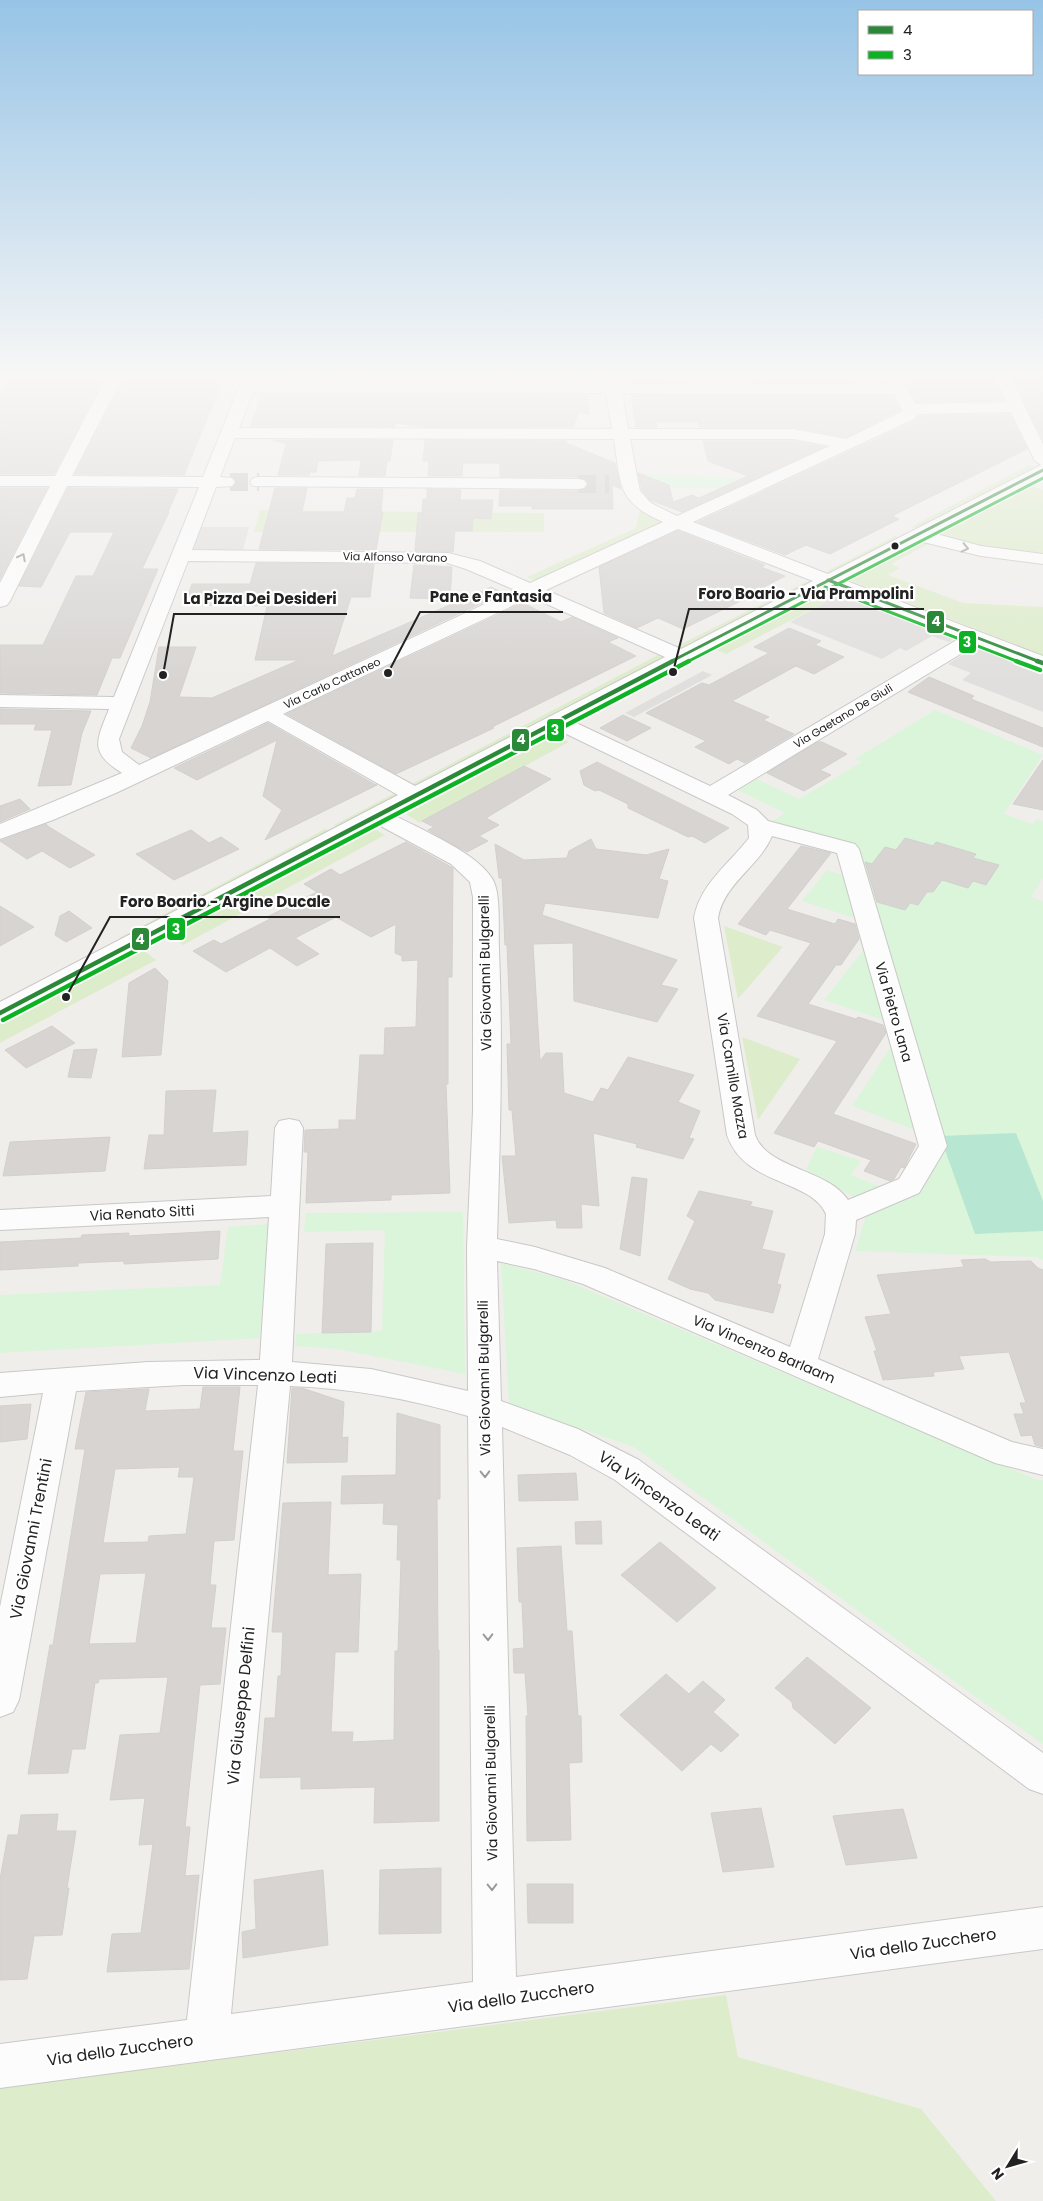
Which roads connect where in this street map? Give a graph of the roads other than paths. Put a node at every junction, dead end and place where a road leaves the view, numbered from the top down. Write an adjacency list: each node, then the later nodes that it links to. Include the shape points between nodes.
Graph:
1 (63, 477): 7 (street)
2 (212, 477): 8 (street)
3 (626, 477): 12 (street)
4 (777, 477): 13 (street, Via Carlo Cattaneo)
5 (1039, 477): 14 (street)
6 (0, 481): 7 (street)
7 (61, 481): 8 (street); 19 (street, one-way to 7)
8 (210, 482): 9 (street); 15 (street)
9 (230, 482)
10 (259, 482): 11 (street)
11 (578, 484)
12 (627, 489): 13 (street, via 650,509); 18 (street, Via Carlo Cattaneo, via 633,527)
13 (677, 522): 17 (street); 18 (street, Via Carlo Cattaneo)
14 (918, 534): 16 (street, one-way to 16, via 981,552); 17 (street)
15 (180, 555): 18 (street, Via Alfonso Varano, via 443,558 464,562); 24 (street)
16 (1043, 559)
17 (828, 580): 20 (street); 21 (street)
18 (522, 586): 21 (street, Via Alfonso Varano); 27 (street, Via Carlo Cattaneo)
19 (0, 601)
20 (975, 637): 22 (street); 29 (street, Via Gaetano De Giuli)
21 (680, 656): 26 (street)
22 (1043, 663)
23 (0, 701): 24 (street)
24 (121, 703): 27 (street, via 108,745 118,762)
25 (277, 719): 28 (street)
26 (556, 721): 28 (street); 29 (street, Via Pietro Lana)
27 (139, 774): 31 (street, Via Carlo Cattaneo)
28 (415, 795): 30 (street)
29 (711, 795): 32 (street, Via Pietro Lana, via 751,815 757,820)
30 (376, 815): 33 (street); 38 (street, Via Giovanni Bulgarelli, via 458,859 482,882 487,967 487,1111)
31 (0, 832)
32 (760, 832): 36 (street, Via Camillo Mazza, via 712,896 706,911 741,1135 754,1155 820,1191 833,1201); 36 (street, Via Pietro Lana, via 847,849 933,1146 909,1186)
33 (0, 1013)
34 (289, 1128): 35 (street)
35 (285, 1206): 37 (street, Via Renato Sitti); 40 (street)
36 (841, 1215): 39 (street, via 840,1234)
37 (0, 1220)
38 (482, 1246): 39 (street, Via Vincenzo Barlaam, via 594,1276); 43 (street, Via Giovanni Bulgarelli)
39 (800, 1365): 44 (street, Via Vincenzo Barlaam, via 1007,1454)
40 (275, 1373): 41 (street, Via Vincenzo Leati, via 166,1373); 43 (street, Via Vincenzo Leati, via 370,1381); 49 (street, Via Giuseppe Delfini)
41 (62, 1378): 42 (street, Via Vincenzo Leati); 45 (street, Via Giovanni Trentini)
42 (0, 1384)
43 (484, 1408): 46 (street, Via Vincenzo Leati, via 559,1434 627,1470); 48 (street, Via Giovanni Bulgarelli, one-way to 48)
44 (1043, 1462)
45 (0, 1700)
46 (1043, 1776)
47 (1043, 1928): 48 (street, Via dello Zucchero)
48 (495, 2001): 49 (street, Via dello Zucchero)
49 (207, 2039): 50 (street, Via dello Zucchero)
50 (0, 2066)

